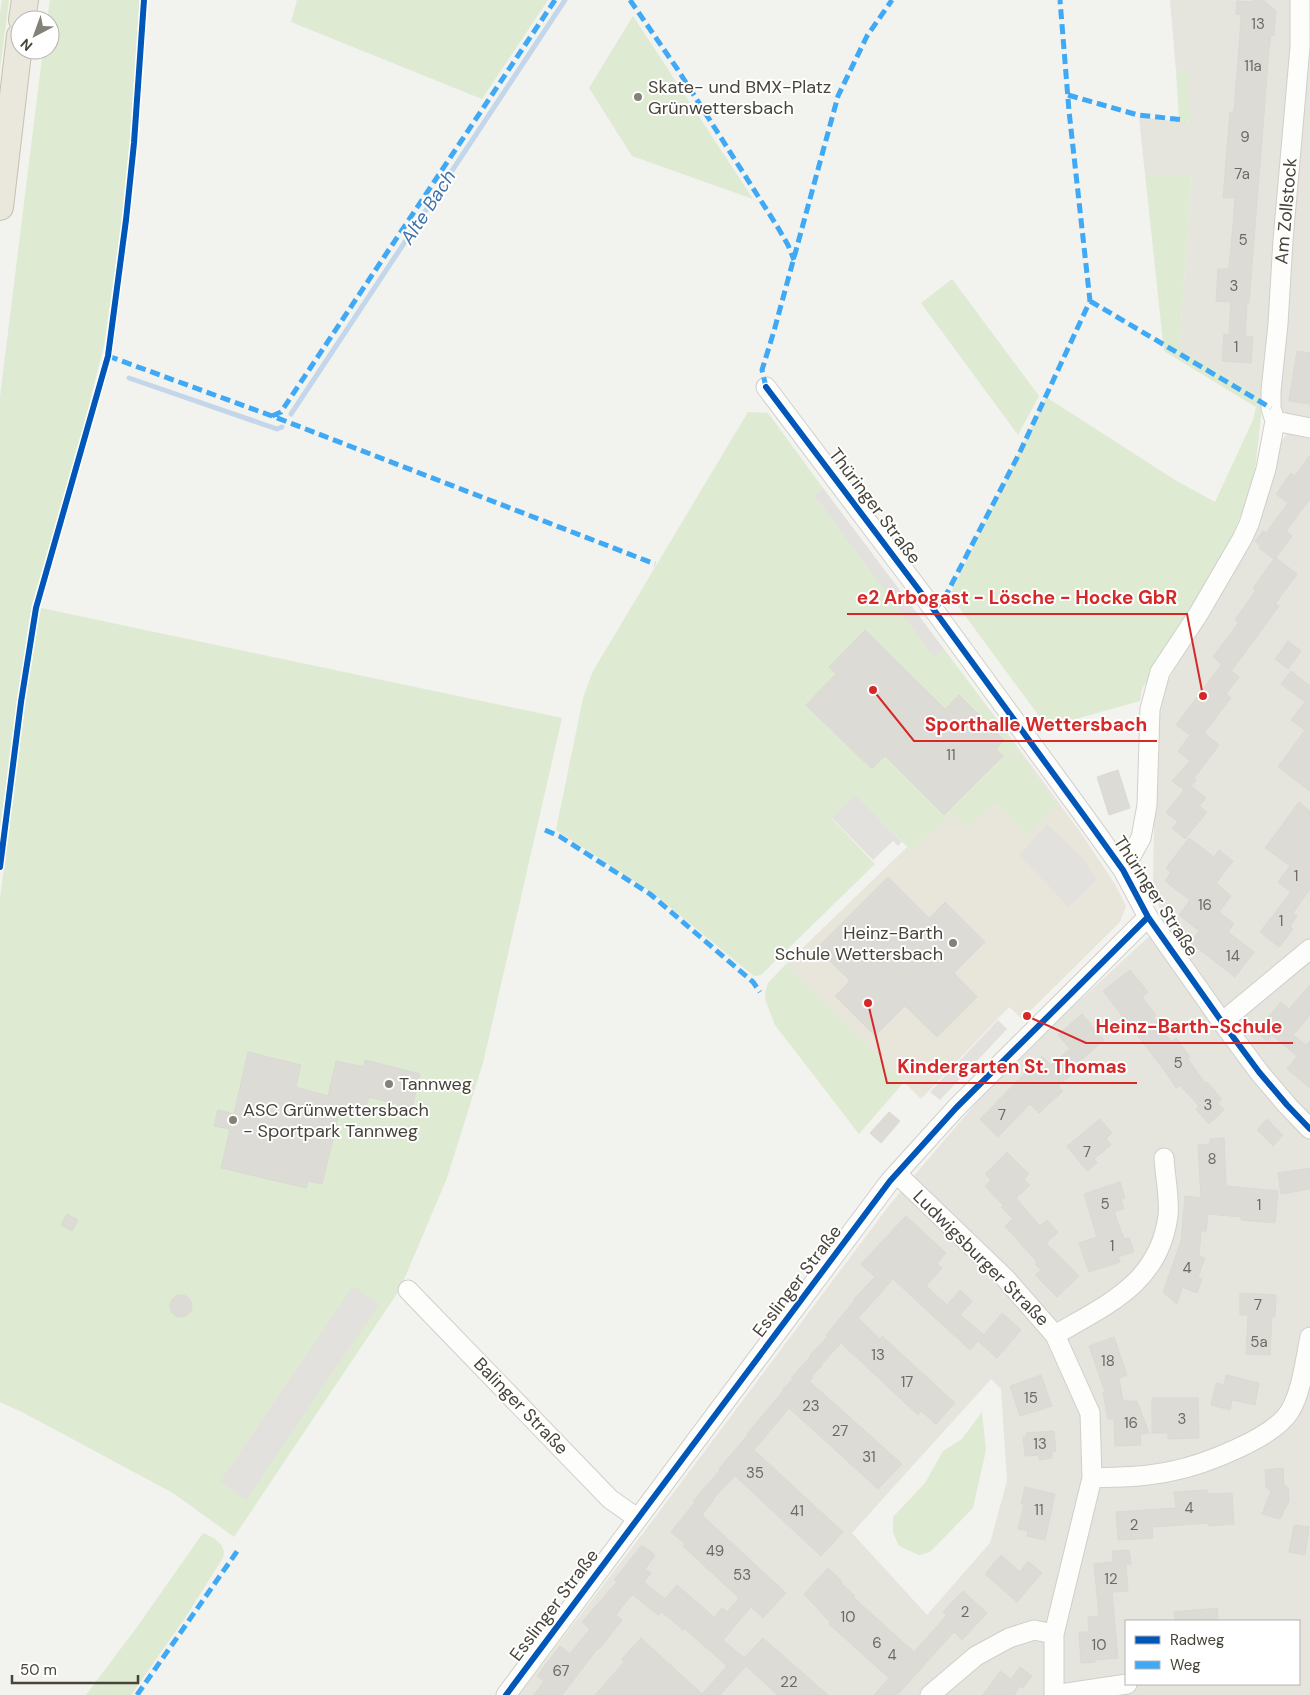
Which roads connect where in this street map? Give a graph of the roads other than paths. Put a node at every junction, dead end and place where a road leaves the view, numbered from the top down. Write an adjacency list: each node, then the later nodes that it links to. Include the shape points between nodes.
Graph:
1 (1300, 0): 5 (street, Am Zollstock, via 1300,47 1271,391)
2 (17, 60): 3 (highway)
3 (0, 207)
4 (766, 387): 7 (street, Thüringer Straße, via 934,610)
5 (1275, 421): 6 (street); 7 (street, Thüringer Straße, via 1266,469 1249,524 1199,613 1160,672 1150,709 1147,805 1142,838)
6 (1310, 428)
7 (1122, 870): 8 (street, Thüringer Straße)
8 (1148, 917): 10 (street, Thüringer Straße); 13 (street, Esslinger Straße, via 956,1108)
9 (1310, 949): 10 (street)
10 (1222, 1022): 11 (street, Thüringer Straße, via 1259,1072)
11 (1310, 1129)
12 (1164, 1158): 15 (street, via 1168,1214 1155,1259 1122,1296)
13 (897, 1174): 15 (street, Ludwigsburger Straße, via 1000,1273); 18 (street, Esslinger Straße)
14 (408, 1290): 18 (street, Balinger Straße, via 610,1499)
15 (1056, 1334): 17 (street, Ludwigsburger Straße, via 1090,1413)
16 (1310, 1338): 17 (street, via 1300,1385 1290,1411 1273,1429 1232,1452 1173,1471)
17 (1092, 1478): 19 (street, Ludwigsburger Straße)
18 (637, 1518): 21 (street, Esslinger Straße)
19 (1054, 1634): 22 (street, via 1034,1630 1009,1638 976,1656); 23 (street, Ludwigsburger Straße)
20 (1125, 1684): 23 (street)
21 (506, 1695)
22 (930, 1695)
23 (1054, 1695)

